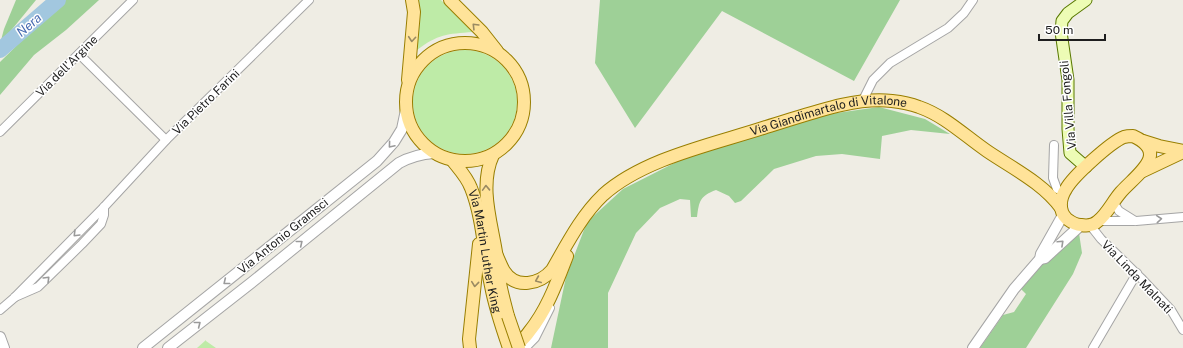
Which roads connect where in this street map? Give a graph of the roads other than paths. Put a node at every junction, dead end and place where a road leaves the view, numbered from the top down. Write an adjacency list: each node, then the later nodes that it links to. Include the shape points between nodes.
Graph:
1 (133, 0): 8 (street, Via dell'Argine)
2 (309, 0): 13 (street, Via Pietro Farini)
3 (412, 0): 9 (main road, one-way to 9, via 414,12)
4 (450, 0): 7 (main road, one-way to 4)
5 (973, 0): 10 (street, via 964,14 948,28 890,63 873,80)
6 (1086, 0): 20 (main road, Via Villa Fongoli, via 1062,21 1060,32 1068,80 1070,153)
7 (499, 53): 9 (main road, via 482,45 463,43 444,47 427,56 414,71); 18 (main road, via 515,70 522,85 525,102 516,133)
8 (79, 54): 12 (street, Via dell'Argine); 13 (street)
9 (407, 89): 11 (main road)
10 (863, 100): 22 (main road, Via Giandimartalo di Vitalone, via 892,101 919,107 953,125); 24 (main road, Via Giandimartalo di Vitalone, via 683,153 630,176)
11 (406, 110): 17 (main road, via 411,127 420,142); 40 (street, Via Antonio Gramsci, one-way to 40, via 402,129 377,161)
12 (0, 132)
13 (166, 140): 35 (street, Via Pietro Farini, via 104,206 101,224 82,244 38,287 14,298)
14 (1143, 141): 16 (main road); 20 (main road, via 1133,136 1125,137 1107,147); 21 (main road, via 1148,147 1150,158)
15 (1054, 145): 23 (street, via 1053,178)
16 (1183, 151): 21 (main road)
17 (434, 153): 19 (main road); 41 (street, Via Antonio Gramsci, one-way to 17, via 399,163 422,154)
18 (493, 155): 19 (main road, via 466,162); 31 (main road, Via Martin Luther King, one-way to 18, via 487,204 486,181)
19 (452, 160): 30 (main road, Via Martin Luther King, via 470,186)
20 (1086, 167): 23 (main road)
21 (1143, 171): 25 (main road)
22 (1042, 189): 23 (main road); 26 (main road, Via Giandimartalo di Vitalone, via 1056,201)
23 (1061, 189): 26 (main road)
24 (603, 195): 31 (main road, one-way to 31, via 586,214 552,270 540,281 521,283 512,279 504,272); 34 (main road, via 567,256)
25 (1113, 202): 28 (street, via 1119,211); 29 (main road)
26 (1062, 212): 29 (main road, Via Giandimartalo di Vitalone, via 1069,220); 32 (street)
27 (1183, 217): 28 (street, one-way to 27)
28 (1136, 221): 29 (street)
29 (1090, 224): 32 (street, one-way to 29, via 1045,258); 33 (street, Via Linda Malnati, via 1101,239)
30 (481, 231): 36 (main road, Via Martin Luther King, via 491,286); 42 (main road, one-way to 42)
31 (496, 254): 36 (main road, Via Martin Luther King)
32 (1040, 259): 47 (street, via 1014,289)
33 (1137, 273): 37 (street, Via Linda Malnati, via 1171,310); 48 (street)
34 (558, 281): 44 (main road, via 541,315 529,333); 46 (street, via 546,318 535,338)
35 (0, 310)
36 (503, 318): 43 (main road, Via Martin Luther King); 45 (main road, Via Martin Luther King, bridge)
37 (1183, 330)
38 (0, 337): 39 (street)
39 (4, 348)
40 (143, 348)
41 (168, 348)
42 (470, 348)
43 (509, 348)
44 (514, 348)
45 (519, 348)
46 (525, 348)
47 (973, 348)
48 (1093, 348)

